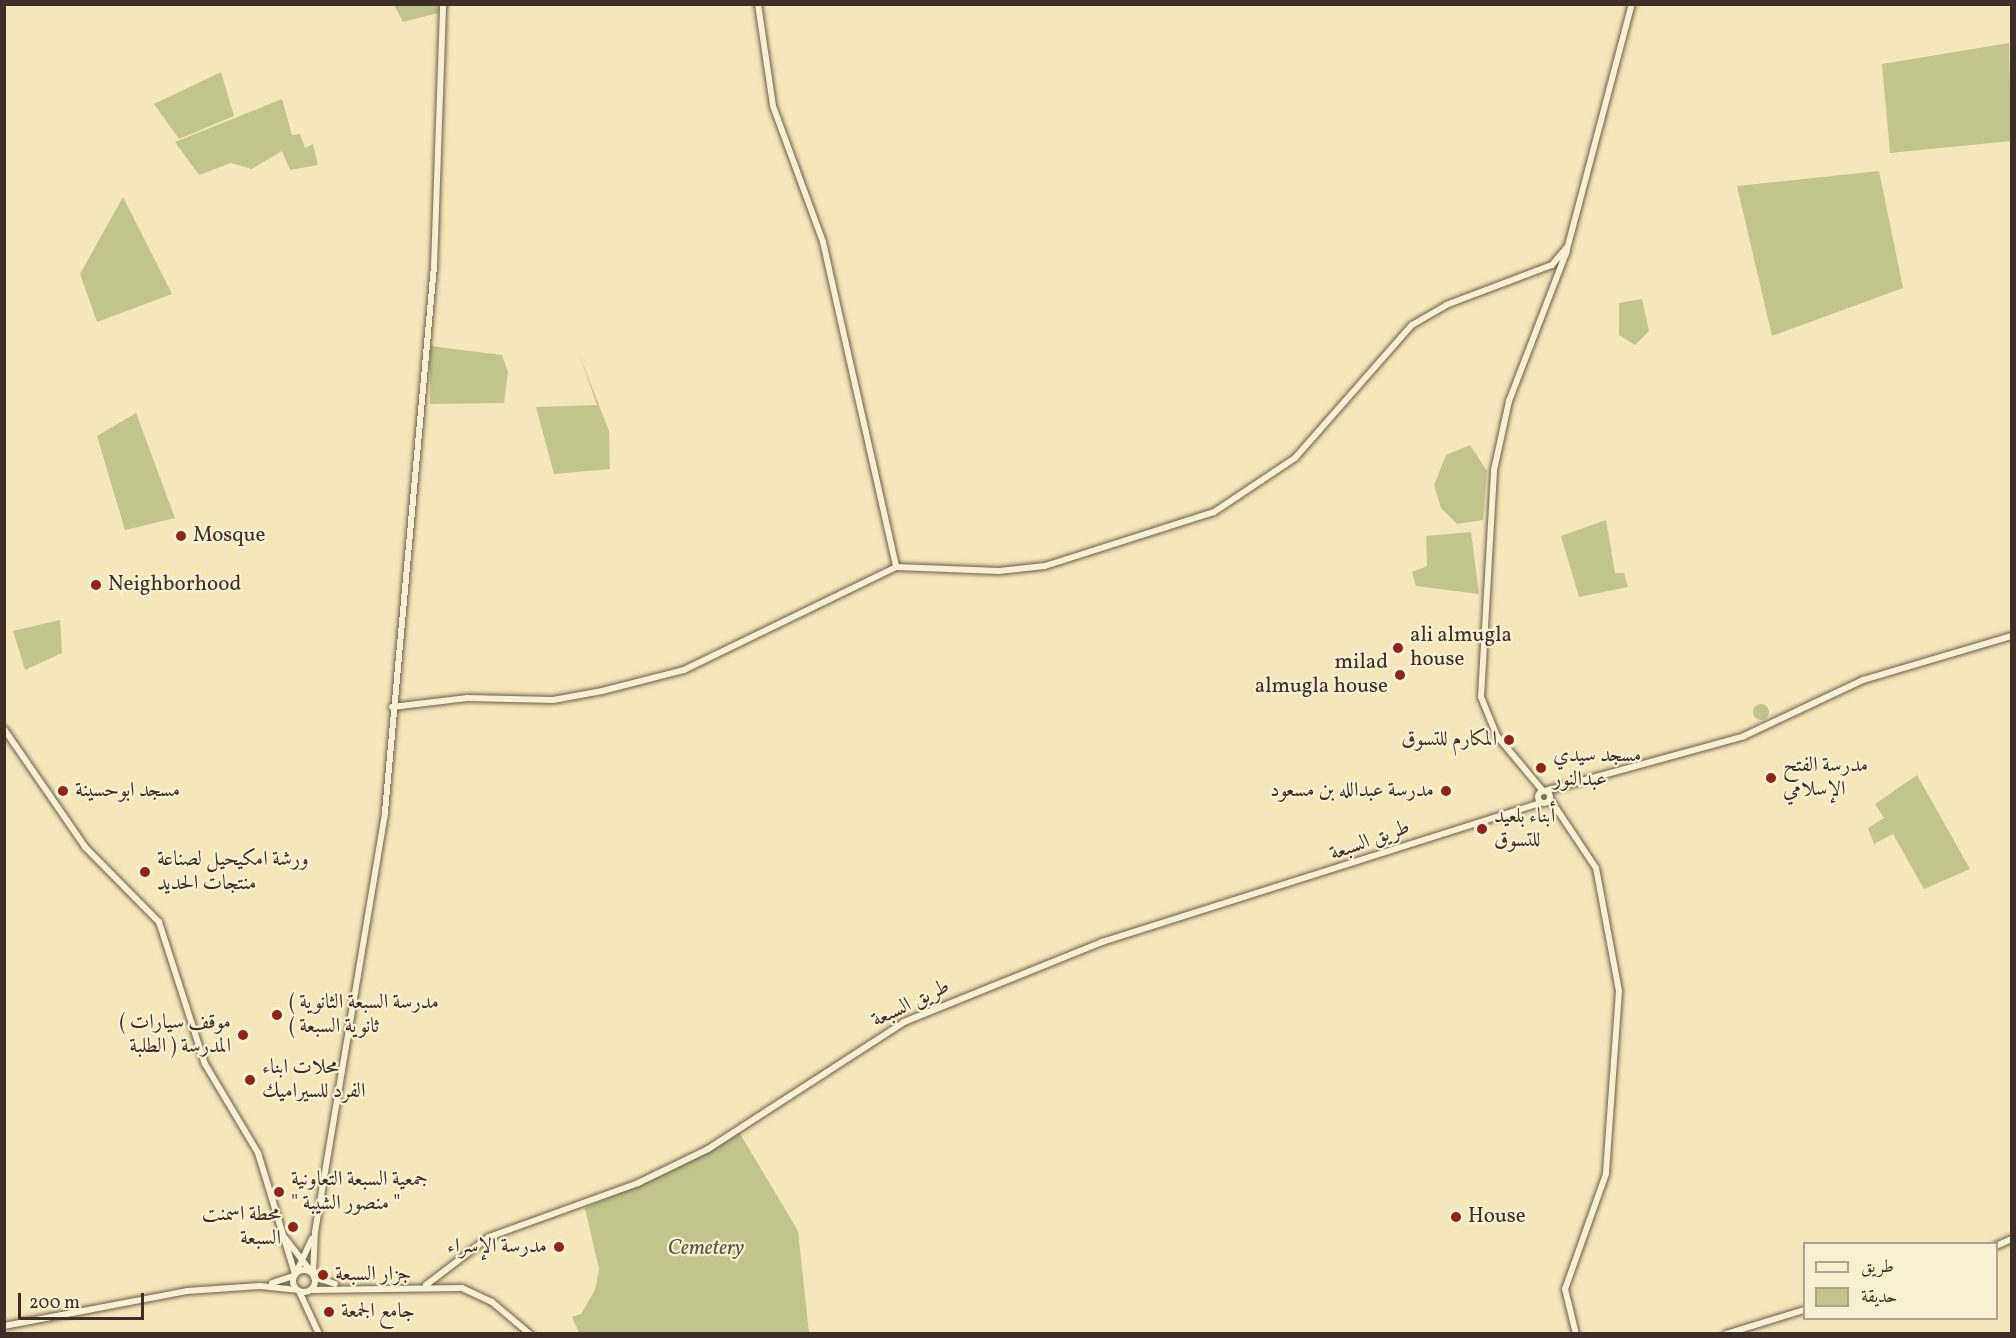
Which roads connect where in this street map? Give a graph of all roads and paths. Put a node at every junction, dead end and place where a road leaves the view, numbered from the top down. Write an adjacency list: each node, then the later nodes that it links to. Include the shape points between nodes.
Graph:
1 (443, 4): 7 (street, via 434,266)
2 (758, 4): 5 (street, via 772,106 826,253)
3 (1632, 4): 4 (street)
4 (1567, 247): 5 (street, via 1552,265 1446,305 1412,325 1296,458 1226,507 1045,566 999,571); 10 (street, via 1512,392 1495,455 1480,666 1486,716)
5 (896, 567): 7 (street, via 665,676 553,700 467,698)
6 (2012, 636): 9 (street, طريق السبعة, via 1863,680 1765,729)
7 (392, 707): 14 (street, via 375,890)
8 (4, 729): 13 (street, via 85,847 159,922 199,1050 254,1142)
9 (1561, 788): 10 (street, طريق السبعة); 11 (street)
10 (1541, 797): 11 (street); 11 (street); 12 (street); 20 (street, طريق السبعة, via 1102,942 904,1022 708,1149 638,1183 489,1238)
11 (1550, 798): 12 (street)
12 (1558, 813): 30 (street, via 1596,868 1618,991 1606,1173 1565,1289)
13 (278, 1227): 17 (street); 18 (street)
14 (315, 1232): 17 (street); 19 (street)
15 (2012, 1239): 16 (street)
16 (1998, 1245)
17 (302, 1260): 18 (street); 19 (street)
18 (295, 1274): 19 (street); 21 (street); 23 (street)
19 (313, 1275): 22 (street); 24 (street)
20 (426, 1285): 22 (street); 29 (street, via 473,1292)
21 (260, 1286): 23 (street); 27 (street, via 171,1293)
22 (347, 1286): 24 (street)
23 (298, 1290): 24 (street); 26 (street)
24 (311, 1290): 26 (street)
25 (1803, 1310): 31 (street)
26 (311, 1313): 28 (street)
27 (4, 1326)
28 (319, 1334)
29 (530, 1334)
30 (1576, 1334)
31 (1726, 1334)

